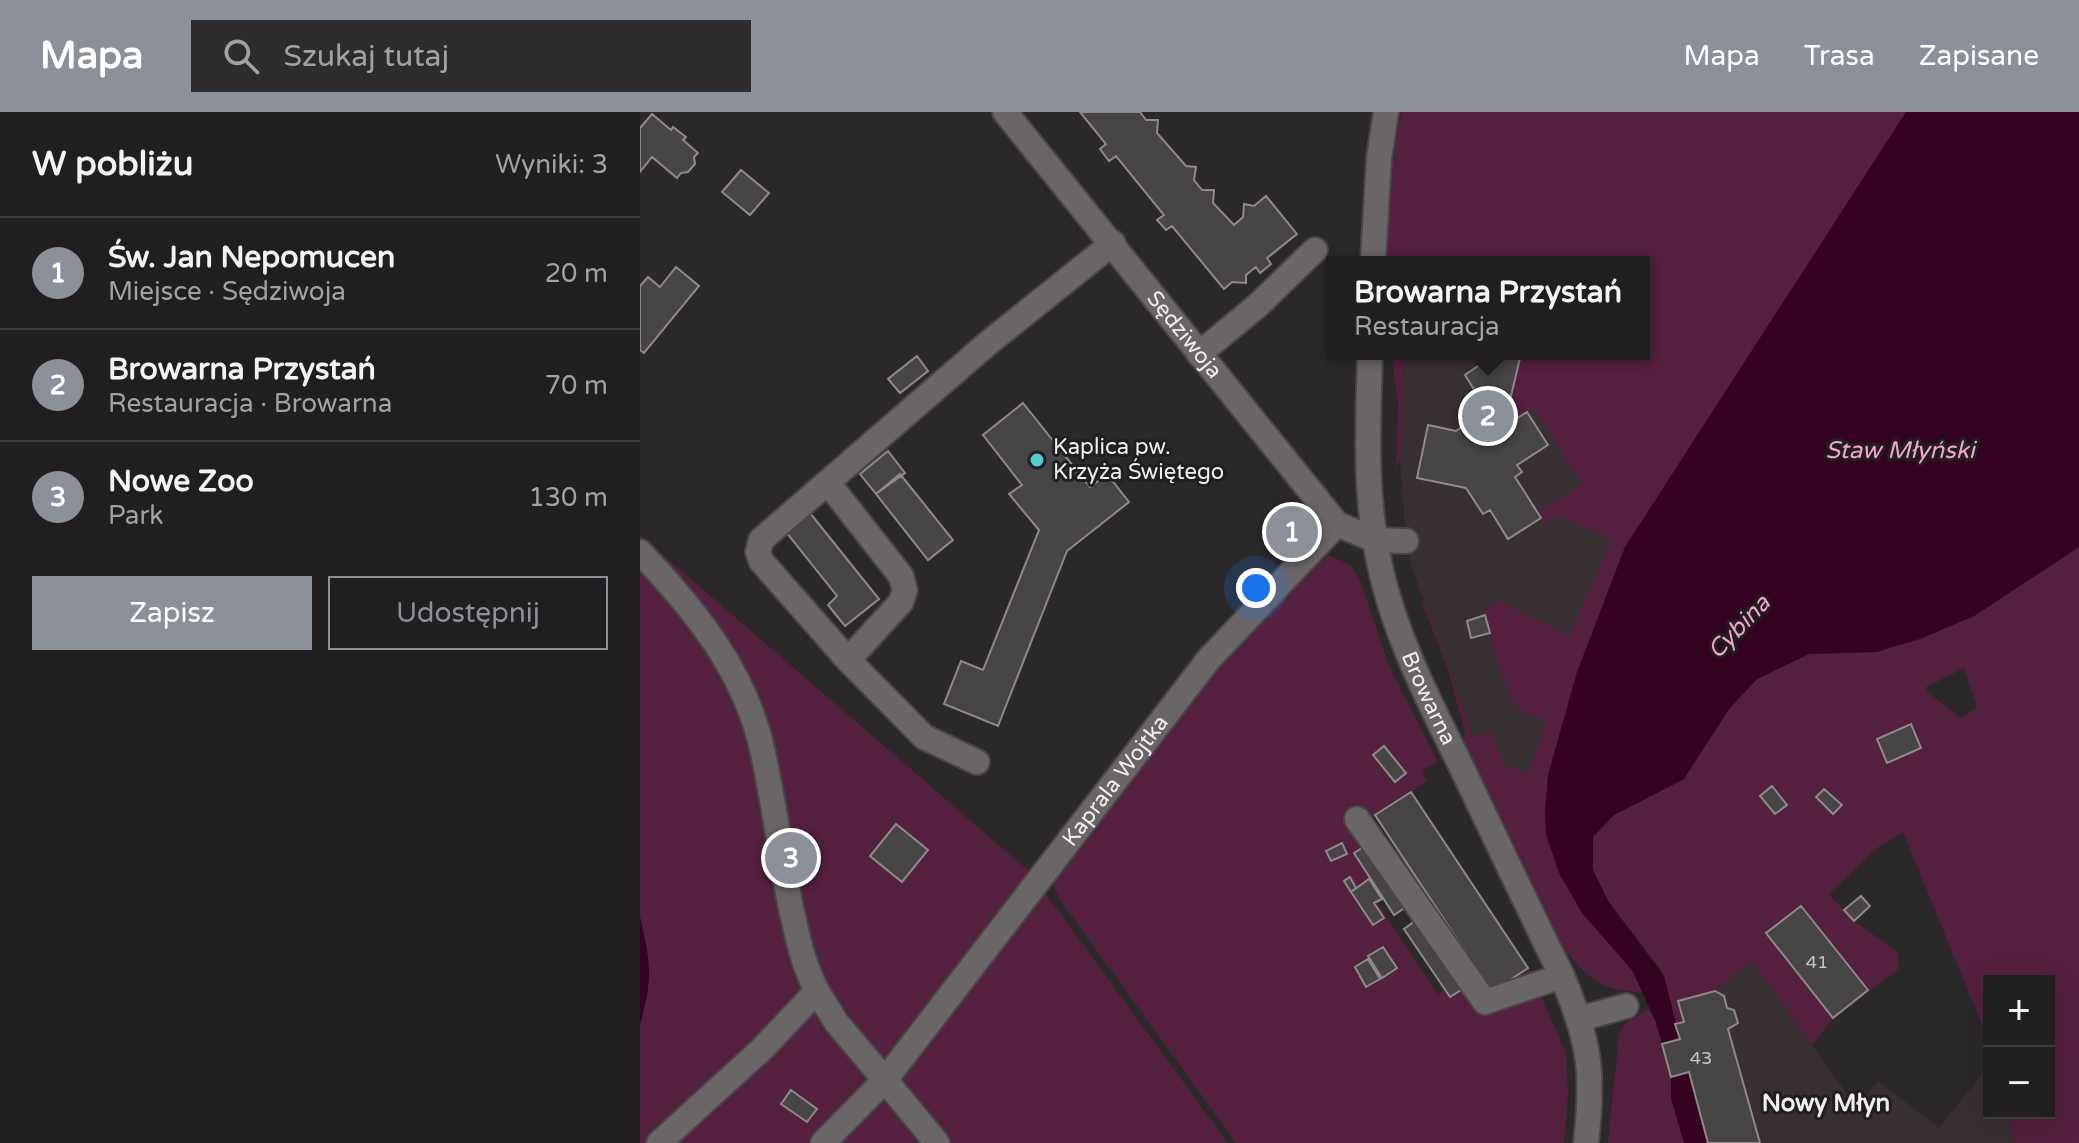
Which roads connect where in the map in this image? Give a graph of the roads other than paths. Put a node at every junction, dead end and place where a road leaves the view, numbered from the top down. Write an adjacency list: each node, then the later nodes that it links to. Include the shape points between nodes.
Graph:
1 (1005, 112): 3 (street, Sędziwoja)
2 (1386, 112): 5 (street)
3 (1113, 243): 6 (street, Sędziwoja); 8 (street)
4 (1315, 250): 6 (street)
5 (1373, 256)
6 (1199, 354): 9 (street, Sędziwoja)
7 (1370, 360): 10 (street, Browarna, via 1367,461)
8 (828, 483): 13 (street, via 901,576 905,590 901,602); 13 (street, via 761,540 758,552)
9 (1337, 524): 10 (street, Sędziwoja); 20 (street, Kaprala Wojtka, via 1209,659)
10 (1375, 540): 11 (street); 16 (street, Browarna, via 1410,659)
11 (1406, 541)
12 (640, 552): 17 (street, via 698,616 752,713 797,936)
13 (848, 660): 14 (street, via 924,737)
14 (977, 762)
15 (1357, 819): 16 (street, via 1485,1002)
16 (1562, 976): 19 (street, Browarna)
17 (817, 991): 20 (street); 21 (street)
18 (1626, 1006): 19 (street)
19 (1579, 1019): 24 (street, Browarna, via 1591,1072)
20 (885, 1080): 22 (street, Kaprala Wojtka); 23 (street)
21 (659, 1143)
22 (823, 1143)
23 (937, 1143)
24 (1586, 1143)

